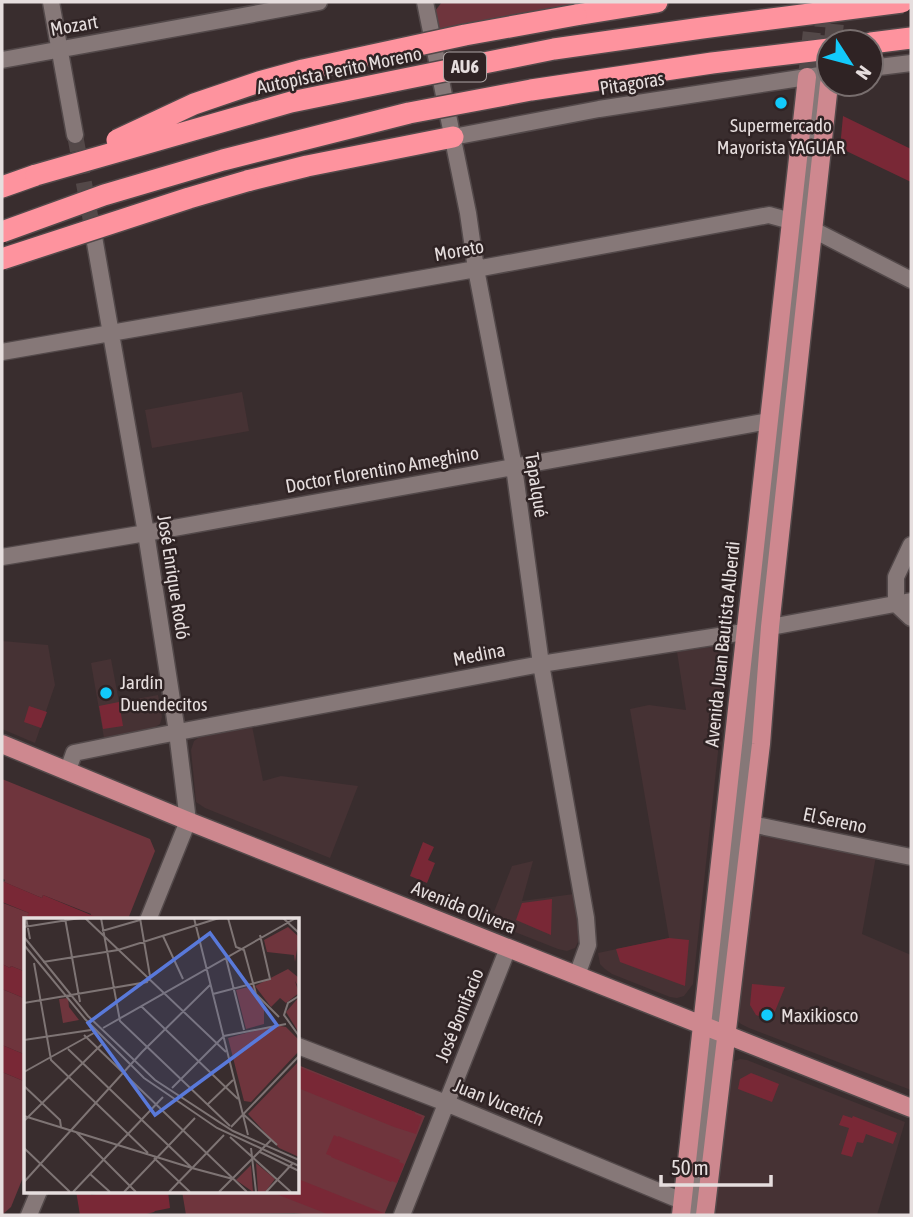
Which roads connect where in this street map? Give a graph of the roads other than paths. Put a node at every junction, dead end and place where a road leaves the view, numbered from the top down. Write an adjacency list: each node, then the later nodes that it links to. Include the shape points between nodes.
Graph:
1 (51, 2): 8 (street)
2 (319, 2): 8 (street, Mozart)
3 (425, 2): 16 (street, Tapalqué)
4 (657, 2): 17 (highway, bridge, via 466,35 259,82 194,104)
5 (902, 2): 17 (highway, Autopista Perito Moreno / AU6, bridge, via 568,47 404,79 291,102)
6 (911, 38): 7 (highway)
7 (885, 41)
8 (60, 49): 10 (street, Mozart); 15 (street)
9 (815, 51): 20 (highway, AU6, bridge, via 531,90 409,113 222,160)
10 (2, 60)
11 (911, 63): 12 (street)
12 (885, 66)
13 (815, 78): 16 (street, Pitagoras, via 599,109)
14 (818, 98): 19 (main road, Avenida Juan Bautista Alberdi)
15 (75, 135)
16 (453, 137): 22 (highway, bridge, via 247,181); 23 (street, Tapalqué)
17 (36, 175): 18 (highway, Autopista Perito Moreno / AU6)
18 (2, 187)
19 (802, 225): 23 (street, Moreto, via 769,215); 24 (street, Moreto); 27 (main road, Avenida Juan Bautista Alberdi); 34 (main road, Avenida Juan Bautista Alberdi)
20 (2, 232)
21 (94, 237): 25 (street, José Enrique Rodó)
22 (2, 260)
23 (476, 269): 25 (street, Moreto); 28 (street, Tapalqué)
24 (911, 280)
25 (110, 332): 26 (street, Moreto); 29 (street, José Enrique Rodó)
26 (2, 352)
27 (769, 421): 28 (street, Doctor Florentino Ameghino); 34 (main road, Avenida Juan Bautista Alberdi)
28 (514, 467): 29 (street, Doctor Florentino Ameghino); 35 (street, Tapalqué)
29 (146, 533): 31 (street, Doctor Florentino Ameghino); 36 (street, José Enrique Rodó)
30 (911, 545): 32 (street, via 895,577)
31 (2, 557)
32 (904, 602): 33 (street); 34 (street, Medina)
33 (911, 618)
34 (757, 629): 35 (street, Medina); 40 (main road, Avenida Juan Bautista Alberdi, via 761,744); 45 (main road, Avenida Juan Bautista Alberdi)
35 (541, 664): 36 (street, Medina); 44 (street, Tapalqué, via 586,918 588,945)
36 (177, 732): 38 (street, Medina, via 74,753); 39 (street, José Enrique Rodó)
37 (2, 744): 38 (main road, Avenida Olivera)
38 (68, 770): 39 (main road, Avenida Olivera)
39 (188, 821): 42 (street, José Enrique Rodó); 43 (main road, Avenida Olivera)
40 (751, 824): 41 (street, El Sereno); 45 (main road, Avenida Juan Bautista Alberdi)
41 (911, 857)
42 (148, 918)
43 (508, 948): 44 (main road, Avenida Olivera); 47 (street, José Bonifacio)
44 (577, 975): 45 (main road, Avenida Olivera)
45 (715, 1030): 48 (main road, Avenida Olivera); 50 (main road, Avenida Juan Bautista Alberdi); 53 (main road, Avenida Juan Bautista Alberdi)
46 (299, 1046): 47 (street, Juan Vucetich)
47 (446, 1103): 50 (street, Juan Vucetich); 52 (street, José Bonifacio)
48 (911, 1108)
49 (39, 1192): 51 (street)
50 (686, 1211)
51 (29, 1215)
52 (401, 1215)
53 (705, 1215)

